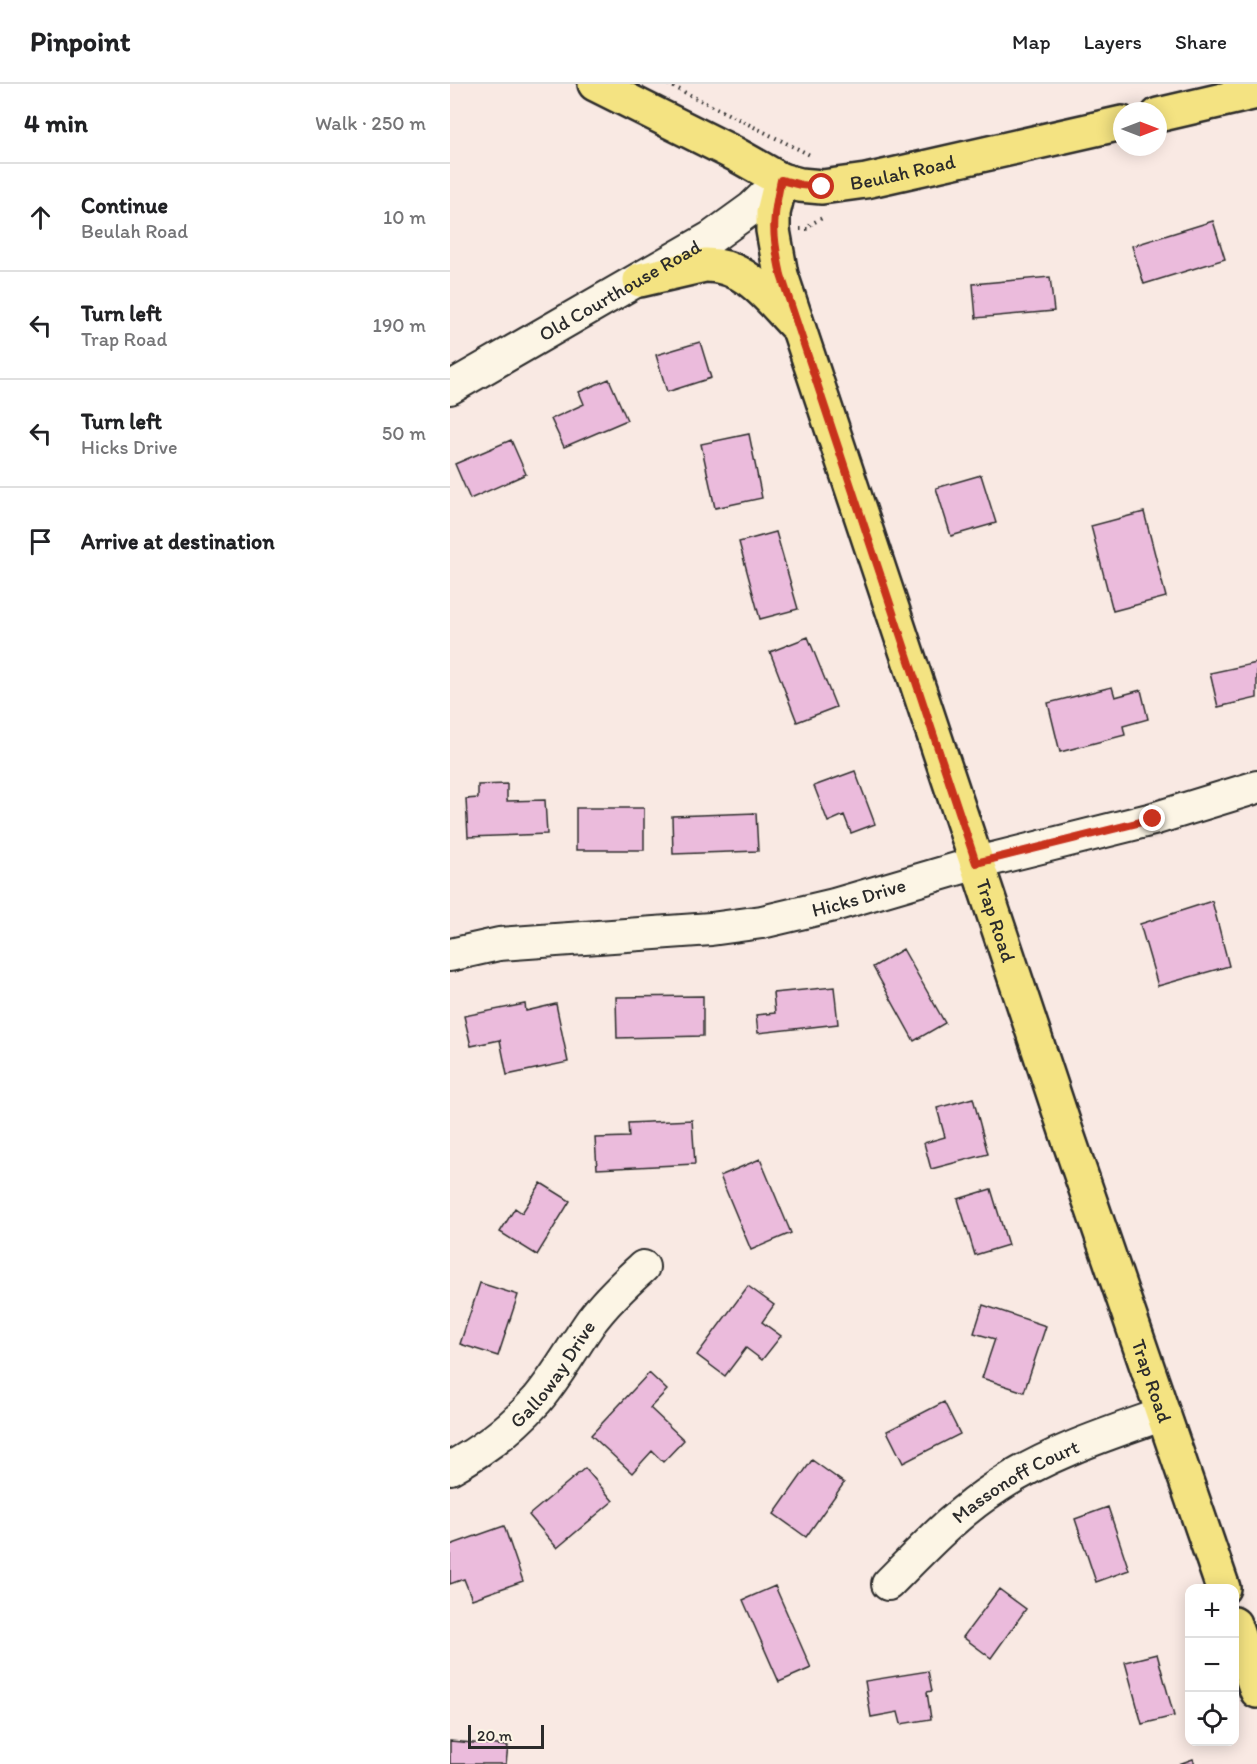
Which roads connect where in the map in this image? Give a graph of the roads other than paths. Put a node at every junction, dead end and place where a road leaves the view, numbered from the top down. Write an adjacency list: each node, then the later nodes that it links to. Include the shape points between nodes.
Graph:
1 (595, 84): 5 (main road, Beulah Road)
2 (1257, 92): 3 (main road)
3 (1167, 113)
4 (1113, 140): 5 (main road, Beulah Road, via 822,187)
5 (781, 180): 6 (street, Old Courthouse Road, via 728,227); 7 (main road, Trap Road, via 773,213 773,237)
6 (640, 280): 7 (main road, via 705,265 732,269 751,280); 8 (street, Old Courthouse Road)
7 (799, 329): 10 (main road, Trap Road)
8 (450, 388)
9 (1257, 787): 10 (street, Hicks Drive, via 1103,832)
10 (976, 863): 11 (street, Hicks Drive, via 762,922 499,944); 13 (main road, Trap Road)
11 (450, 956)
12 (643, 1267): 14 (street, Galloway Drive, via 591,1321 564,1366 536,1401 506,1430)
13 (1164, 1414): 15 (street, Massonoff Court, via 1039,1462 996,1487 958,1515); 16 (main road, Trap Road)
14 (450, 1468)
15 (888, 1584)
16 (1222, 1584)
17 (1239, 1638): 18 (main road)
18 (1257, 1691)

